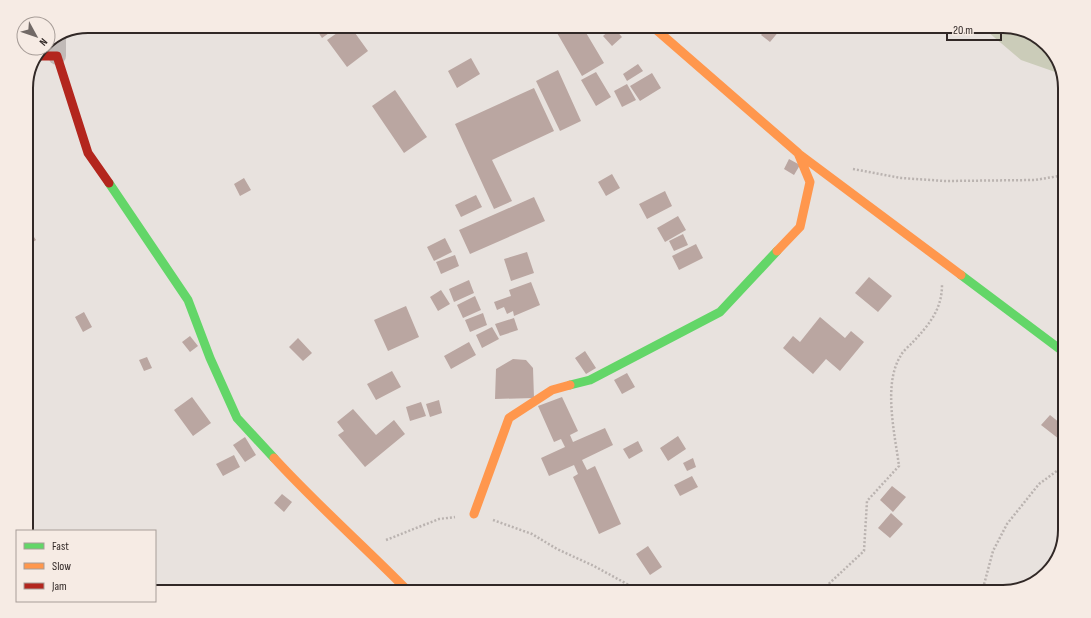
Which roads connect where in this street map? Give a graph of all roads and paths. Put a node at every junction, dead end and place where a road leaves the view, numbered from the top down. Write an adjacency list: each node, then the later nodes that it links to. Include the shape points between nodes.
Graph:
1 (660, 33): 3 (street)
2 (57, 47): 10 (street, via 88,153 188,300 210,358 238,418 298,484)
3 (798, 153): 6 (street); 9 (street, via 810,182 800,227 720,312 590,380 552,390 509,418)
4 (850, 168): 5 (path, via 901,178 945,181 1035,180)
5 (1058, 176)
6 (942, 261): 7 (street); 13 (path, via 942,299 928,325 900,357 891,381 898,466 867,501 864,551)
7 (1058, 348)
8 (1058, 470): 14 (path, via 1039,484 1007,524 993,551)
9 (474, 514): 10 (path, via 439,519 406,534); 12 (path, via 532,534)
10 (365, 547): 11 (street)
11 (402, 585)
12 (625, 585)
13 (828, 585)
14 (984, 585)

